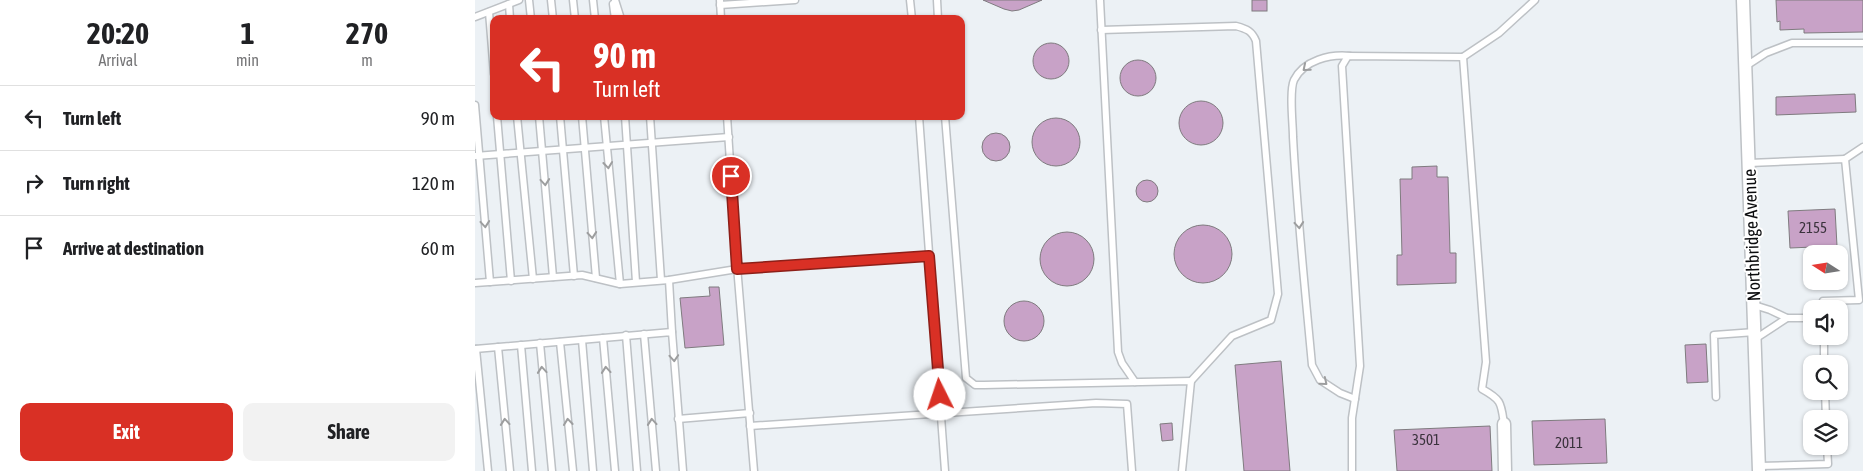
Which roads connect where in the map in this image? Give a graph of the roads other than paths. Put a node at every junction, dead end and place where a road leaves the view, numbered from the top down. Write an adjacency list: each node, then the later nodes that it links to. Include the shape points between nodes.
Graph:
1 (519, 0): 14 (lane)
2 (529, 0): 17 (lane)
3 (551, 0): 18 (lane)
4 (573, 0): 19 (lane)
5 (593, 0): 20 (lane)
6 (614, 0): 21 (lane); 22 (lane)
7 (795, 0): 13 (lane)
8 (910, 0): 23 (lane)
9 (937, 0): 24 (lane)
10 (1100, 0): 27 (lane)
11 (1535, 0): 30 (lane, via 1499,33)
12 (1743, 0): 31 (street, Northbridge Avenue)
13 (720, 3)
14 (509, 4): 15 (lane); 16 (lane)
15 (489, 12): 25 (lane); 26 (lane)
16 (510, 15)
17 (531, 15)
18 (553, 15)
19 (575, 15)
20 (595, 15)
21 (615, 15)
22 (620, 15)
23 (912, 15)
24 (938, 15)
25 (475, 17)
26 (490, 24)
27 (1101, 30): 85 (lane, via 1236,26 1247,28 1256,41 1278,294 1271,320 1232,336); 86 (lane, via 1118,352)
28 (1863, 43): 31 (lane, via 1792,43 1766,53)
29 (1351, 56): 30 (lane); 88 (lane, via 1342,66 1360,366); 88 (lane, one-way to 88, via 1335,55 1308,64 1294,80 1291,100 1312,365 1319,380)
30 (1463, 57): 92 (lane, via 1486,362 1482,389 1498,398)
31 (1746, 66): 56 (street, Northbridge Avenue)
32 (475, 105): 54 (lane)
33 (497, 120): 53 (lane)
34 (517, 120): 52 (lane)
35 (539, 120): 51 (lane)
36 (560, 120): 50 (lane)
37 (582, 120): 48 (lane)
38 (604, 120): 47 (lane)
39 (625, 120): 46 (lane)
40 (650, 120): 45 (lane)
41 (727, 120): 44 (lane)
42 (919, 120): 57 (lane)
43 (945, 120): 86 (lane, via 966,378 984,385)
44 (729, 137): 45 (lane); 58 (lane)
45 (652, 142): 46 (lane); 63 (lane)
46 (628, 144): 47 (lane); 67 (lane)
47 (606, 145): 48 (lane); 69 (lane, one-way to 69)
48 (585, 147): 50 (lane); 61 (lane, one-way to 61)
49 (1863, 147): 55 (lane)
50 (562, 149): 51 (lane); 59 (lane)
51 (542, 150): 52 (lane); 60 (lane, one-way to 60)
52 (519, 152): 53 (lane); 62 (lane)
53 (500, 153): 54 (lane); 65 (lane)
54 (477, 155): 66 (lane, one-way to 66)
55 (1845, 159): 56 (lane); 70 (lane, via 1859,300)
56 (1749, 163): 71 (street, Northbridge Avenue)
57 (929, 256): 58 (lane); 90 (lane)
58 (737, 269): 64 (lane); 89 (lane)
59 (574, 276): 60 (lane); 61 (lane)
60 (553, 277): 62 (lane)
61 (595, 278): 69 (lane)
62 (533, 279): 65 (lane)
63 (661, 280): 64 (lane); 67 (lane)
64 (669, 280): 74 (lane)
65 (511, 281): 66 (lane)
66 (490, 282): 68 (lane)
67 (636, 282): 69 (lane)
68 (475, 283)
69 (620, 284)
70 (1848, 300)
71 (1754, 305): 72 (lane); 76 (street, Northbridge Avenue)
72 (1787, 318): 73 (lane); 76 (lane)
73 (1803, 318)
74 (672, 332): 75 (lane); 91 (lane, one-way to 91)
75 (644, 334): 77 (lane); 104 (lane, one-way to 75)
76 (1755, 335): 87 (lane, via 1714,334); 95 (street, Northbridge Avenue)
77 (626, 336): 78 (lane); 103 (lane)
78 (603, 338): 79 (lane); 102 (lane, one-way to 78)
79 (582, 340): 80 (lane); 101 (lane)
80 (560, 342): 81 (lane); 100 (lane, one-way to 80)
81 (540, 344): 82 (lane); 99 (lane, one-way to 81)
82 (521, 345): 83 (lane); 98 (lane)
83 (498, 347): 84 (lane); 97 (lane, one-way to 83)
84 (476, 349): 96 (lane)
85 (1191, 381): 86 (lane); 109 (lane)
86 (1135, 382)
87 (1716, 397)
88 (1355, 399): 110 (lane)
89 (749, 413): 91 (lane); 93 (lane)
90 (941, 413): 93 (lane); 107 (lane); 108 (lane, via 1127,404)
91 (678, 419): 105 (lane)
92 (1504, 424): 111 (street)
93 (750, 426): 106 (lane)
94 (1827, 455): 95 (lane, via 1827,464)
95 (1759, 469)
96 (489, 471)
97 (510, 471)
98 (532, 471)
99 (552, 471)
100 (573, 471)
101 (593, 471)
102 (615, 471)
103 (637, 471)
104 (656, 471)
105 (683, 471)
106 (755, 471)
107 (945, 471)
108 (1132, 471)
109 (1182, 471)
110 (1353, 471)
111 (1505, 471)

